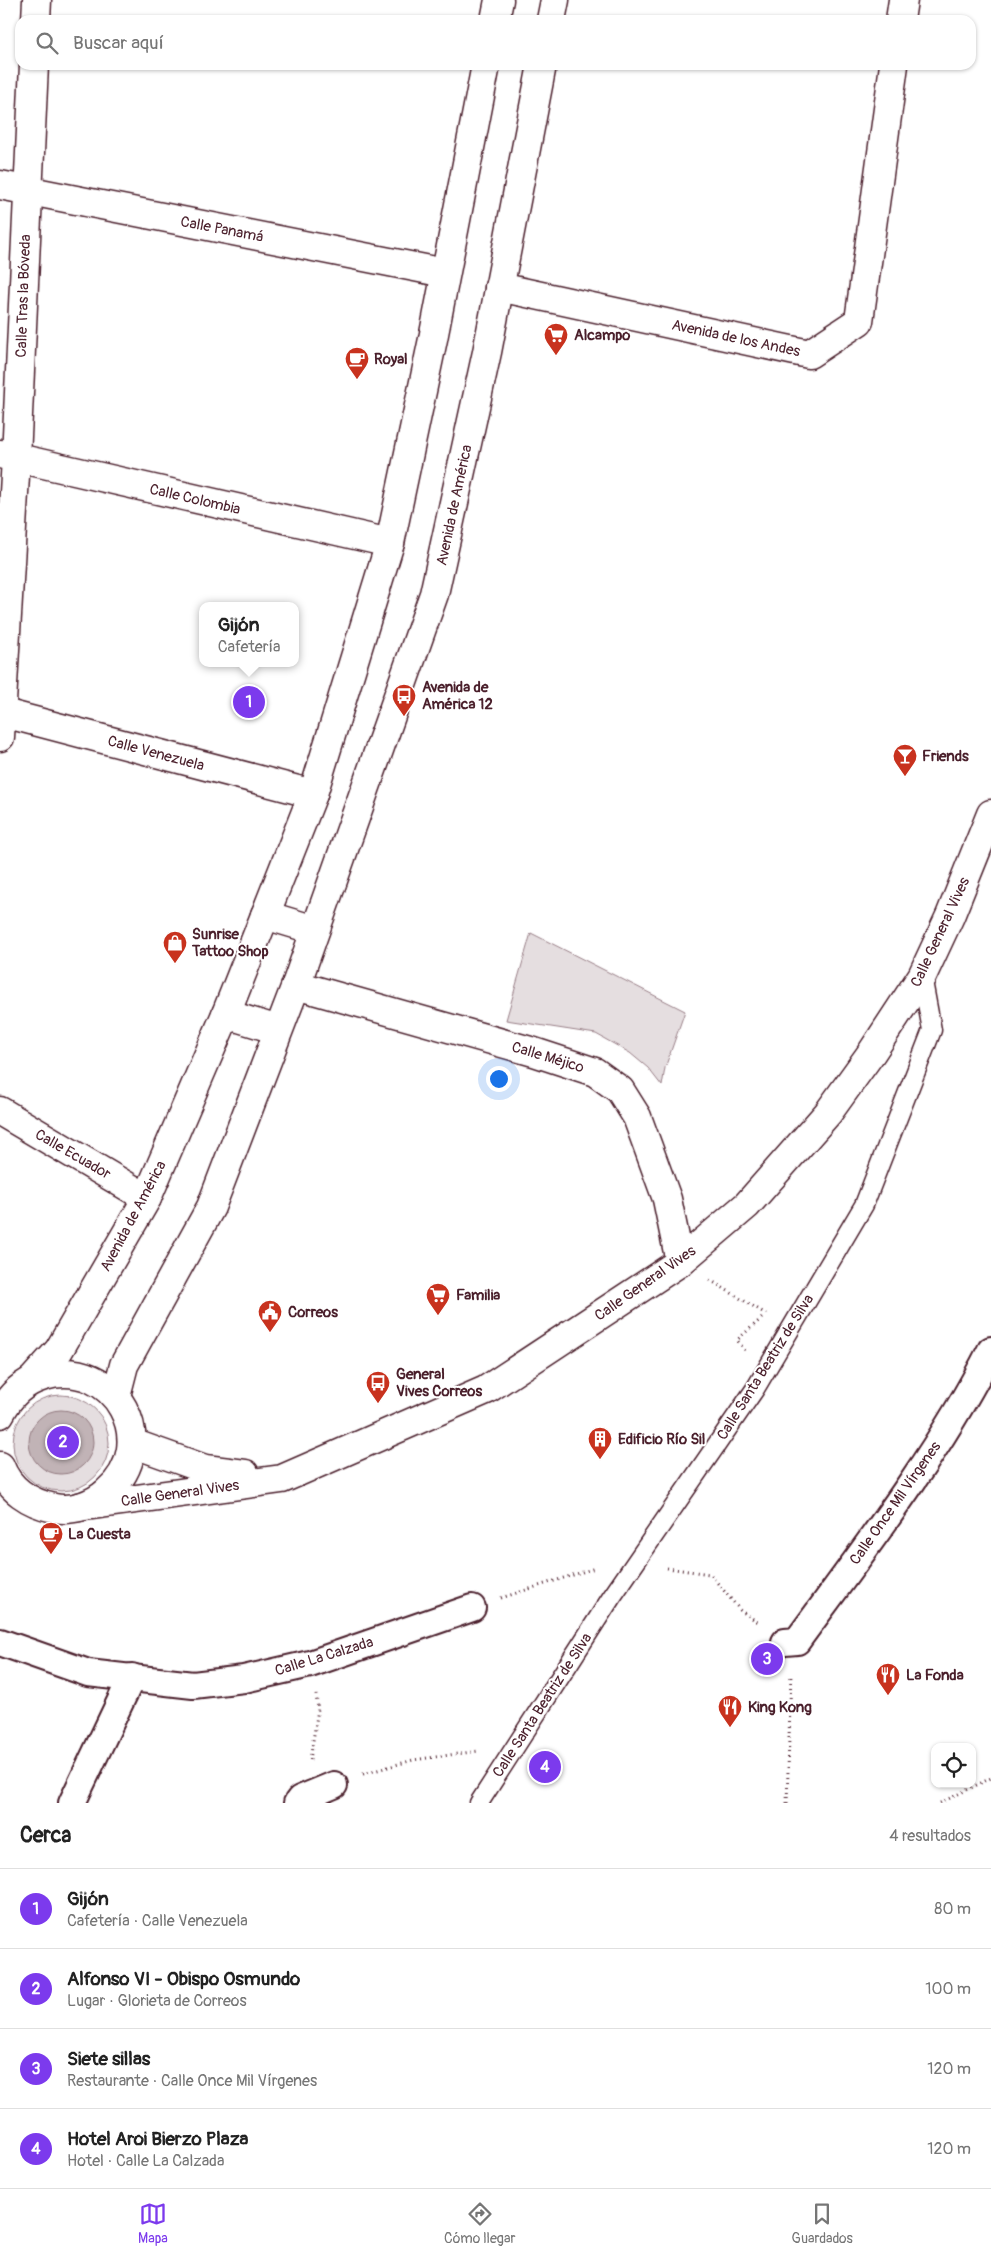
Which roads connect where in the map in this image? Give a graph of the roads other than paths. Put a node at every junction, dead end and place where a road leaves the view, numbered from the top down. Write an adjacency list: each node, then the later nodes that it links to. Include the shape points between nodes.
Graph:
1 (37, 0): 5 (street)
2 (498, 0): 6 (street)
3 (555, 0): 7 (street)
4 (903, 0): 8 (street)
5 (36, 15)
6 (496, 15)
7 (552, 15)
8 (901, 15)
9 (34, 70): 14 (street, Calle Tras la Bóveda)
10 (485, 70): 15 (street, Avenida de América)
11 (541, 70): 16 (street, Avenida de América)
12 (893, 70): 16 (street, Avenida de los Andes, via 858,321 808,354)
13 (0, 185): 14 (street, Calle Panamá)
14 (27, 191): 15 (street, Calle Panamá); 17 (street, Calle Tras la Bóveda)
15 (444, 273): 18 (street, Avenida de América)
16 (499, 287): 23 (street, Avenida de América, via 434,594)
17 (8, 456): 18 (street, Calle Colombia); 19 (street, Calle Tras la Bóveda)
18 (390, 543): 20 (street, Avenida de América)
19 (1, 721): 20 (street, Calle Venezuela)
20 (313, 794): 22 (street, Avenida de América)
21 (991, 814): 24 (street, Calle General Vives)
22 (265, 915): 23 (street); 26 (street, Avenida de América)
23 (315, 930): 25 (street, Avenida de América)
24 (922, 976): 30 (street, Calle General Vives, via 828,1113 747,1205); 48 (lane, Calle Santa Beatriz de Silva, via 932,1030 864,1205 762,1375)
25 (296, 985): 27 (street, Avenida de América); 30 (street, Calle Méjico, via 534,1052 595,1072 620,1090 637,1117 667,1199)
26 (226, 1014): 27 (street); 29 (street, Avenida de América)
27 (278, 1030): 33 (street, Avenida de América, via 211,1207 124,1365)
28 (0, 1111): 29 (street, Calle Ecuador)
29 (146, 1198): 32 (street, Avenida de América, via 59,1350)
30 (680, 1262): 37 (street, Calle General Vives, via 486,1390)
31 (991, 1350): 43 (street, Calle Once Mil Vírgenes, via 971,1389 910,1486 797,1641)
32 (33, 1379): 33 (street, via 60,1372 83,1375 103,1384); 34 (street, via 14,1393)
33 (116, 1396): 35 (street, via 129,1419)
34 (0, 1414)
35 (132, 1443): 37 (street, Calle General Vives, via 205,1469); 40 (street, via 124,1472 114,1486 102,1497)
36 (0, 1466): 39 (street, via 15,1489)
37 (282, 1479): 40 (street, Calle General Vives)
38 (0, 1503): 39 (street)
39 (37, 1504): 40 (street, via 59,1509)
40 (78, 1507)
41 (472, 1608): 44 (street, Calle La Calzada, via 310,1664 244,1679 193,1685)
42 (0, 1642): 44 (street, Calle La Calzada, via 88,1673)
43 (786, 1642)
44 (132, 1676): 46 (street)
45 (334, 1785): 47 (street)
46 (72, 1803)
47 (297, 1803)
48 (480, 1803)

